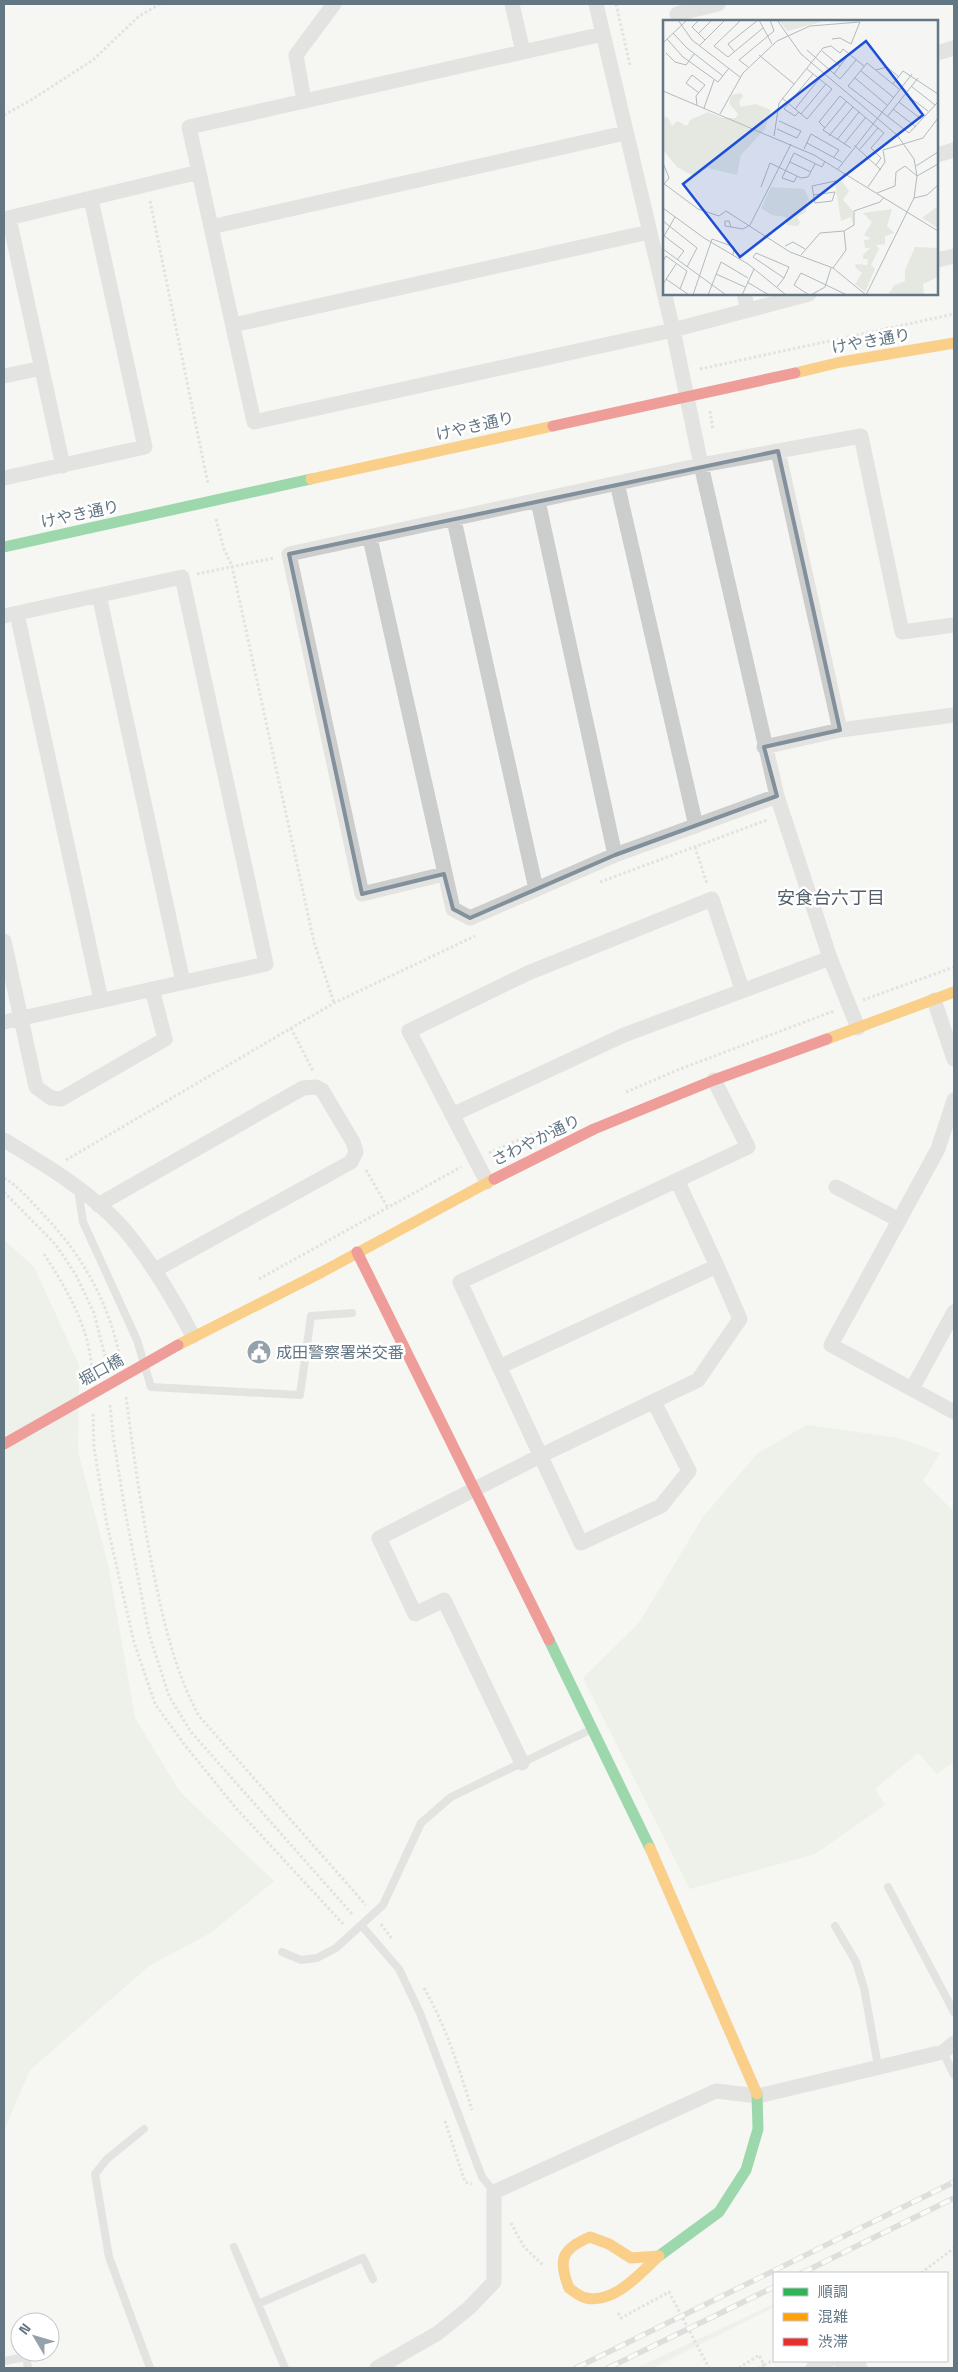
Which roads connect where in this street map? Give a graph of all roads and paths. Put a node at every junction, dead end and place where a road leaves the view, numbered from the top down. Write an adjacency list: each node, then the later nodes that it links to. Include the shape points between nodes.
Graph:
1 (160, 4): 12 (path, via 139,16 93,60 32,100)
2 (334, 4): 11 (street, via 296,55)
3 (512, 4): 9 (street)
4 (596, 4): 7 (street)
5 (718, 4): 6 (street)
6 (677, 13)
7 (603, 34): 9 (street); 13 (street)
8 (954, 48): 10 (street)
9 (523, 52): 11 (street)
10 (938, 53)
11 (304, 101): 16 (street, via 189,127)
12 (4, 114)
13 (625, 133): 20 (street); 21 (street)
14 (954, 150): 15 (street)
15 (938, 155)
16 (199, 172): 17 (street); 20 (street)
17 (147, 186): 18 (street); 46 (path)
18 (91, 200): 19 (street); 42 (street, via 145,447)
19 (6, 219): 34 (street)
20 (211, 227): 30 (street)
21 (649, 232): 24 (street); 30 (street)
22 (954, 256): 23 (street)
23 (938, 260)
24 (663, 289)
25 (664, 295): 31 (street)
26 (744, 295): 28 (street)
27 (805, 295): 28 (street)
28 (748, 310): 31 (street)
29 (954, 314): 35 (path)
30 (233, 325): 31 (street, via 254,422)
31 (673, 330): 38 (street)
32 (954, 343): 37 (street, けやき通り, via 841,362)
33 (698, 361): 35 (path)
34 (42, 368): 36 (street); 42 (street)
35 (700, 369): 37 (path)
36 (4, 376)
37 (707, 394): 38 (street, けやき通り); 39 (path)
38 (686, 398): 41 (street); 46 (street, けやき通り)
39 (713, 432)
40 (778, 451): 41 (street); 55 (street, via 861,436 902,632); 57 (street)
41 (701, 464): 44 (street); 58 (street)
42 (63, 466): 43 (street)
43 (4, 478)
44 (617, 483): 45 (street); 61 (street)
45 (538, 501): 47 (street); 63 (street)
46 (212, 502): 49 (street, けやき通り); 51 (path, via 224,549)
47 (454, 520): 48 (street); 66 (street)
48 (370, 538): 50 (street); 64 (street)
49 (4, 547)
50 (289, 554): 51 (path); 64 (street, via 362,894)
51 (232, 566): 52 (path); 77 (path, via 312,933)
52 (182, 577): 53 (street); 71 (street, via 266,964)
53 (99, 595): 54 (street); 71 (street)
54 (10, 615): 75 (street)
55 (954, 625)
56 (954, 715): 57 (street)
57 (840, 730): 58 (street)
58 (764, 747): 59 (street)
59 (777, 796): 60 (street); 61 (street)
60 (783, 814): 62 (path); 70 (street)
61 (696, 826): 63 (street)
62 (695, 847): 65 (path); 67 (path)
63 (615, 854): 66 (street)
64 (444, 874): 66 (street, via 453,909 470,918)
65 (598, 882)
66 (536, 889)
67 (712, 900): 73 (street); 86 (street, via 528,973 409,1031)
68 (481, 933): 77 (path)
69 (4, 942): 78 (street)
70 (830, 958): 73 (street); 81 (street)
71 (183, 982): 72 (street)
72 (152, 989): 75 (street); 78 (street, via 164,1039 61,1099 51,1098 36,1087)
73 (742, 989): 86 (street, via 624,1035)
74 (954, 992): 76 (street, さわやか通り)
75 (101, 1000): 78 (street)
76 (934, 1000): 81 (street, さわやか通り); 82 (street)
77 (334, 1003): 80 (path)
78 (20, 1018): 79 (street)
79 (4, 1022)
80 (291, 1028): 84 (path); 89 (path)
81 (858, 1028): 83 (street, さわやか通り)
82 (954, 1059)
83 (714, 1080): 91 (street, via 748,1147); 92 (street, さわやか通り, via 594,1129)
84 (322, 1090): 88 (street); 96 (street, via 303,1088)
85 (954, 1100): 97 (street, via 938,1149)
86 (452, 1115): 92 (street)
87 (4, 1140): 89 (street)
88 (356, 1152): 98 (path); 102 (street, via 351,1162)
89 (51, 1169): 94 (street)
90 (4, 1178): 107 (path, via 15,1184 65,1237 87,1269 106,1309)
91 (677, 1180): 101 (street); 109 (street, via 460,1282)
92 (487, 1182): 98 (street, さわやか通り)
93 (836, 1187): 97 (street)
94 (78, 1189): 96 (street); 103 (lane, via 83,1222 137,1340 151,1387 300,1395 311,1316)
95 (4, 1192): 108 (path, via 56,1244 76,1275 94,1313)
96 (98, 1205): 102 (street, via 122,1228)
97 (899, 1220): 111 (street, via 831,1345)
98 (400, 1228): 99 (street, さわやか通り)
99 (357, 1252): 105 (street, さわやか通り); 119 (street)
100 (44, 1254): 110 (path, via 81,1317)
101 (718, 1266): 109 (street); 114 (street, via 740,1319 698,1380)
102 (155, 1270): 105 (street)
103 (352, 1312)
104 (954, 1312): 111 (street)
105 (193, 1336): 106 (street, さわやか通り)
106 (152, 1360): 117 (street, 堀口橋)
107 (121, 1364)
108 (107, 1366)
109 (500, 1368): 118 (street)
110 (92, 1379)
111 (912, 1389): 116 (street)
112 (125, 1391): 123 (path, via 147,1542 163,1618 184,1689 199,1716)
113 (110, 1396): 124 (path, via 126,1516 149,1634 169,1696 191,1732)
114 (654, 1402): 118 (street); 118 (street, via 689,1470 660,1506 581,1543)
115 (92, 1409): 126 (path, via 94,1448 106,1520 134,1642 155,1704 235,1807)
116 (954, 1412)
117 (4, 1444)
118 (540, 1456): 119 (street)
119 (476, 1489): 120 (street); 121 (street, via 379,1538 415,1614 444,1600)
120 (593, 1729): 121 (lane); 134 (street, via 665,1879)
121 (522, 1763): 123 (lane, via 452,1797 421,1824 383,1905)
122 (888, 1887): 130 (lane)
123 (374, 1915): 124 (lane); 127 (path)
124 (361, 1925): 126 (lane); 138 (lane, via 399,1969 420,2013 482,2177)
125 (835, 1926): 132 (lane, via 856,1962 864,1988)
126 (352, 1934): 128 (lane, via 317,1958 301,1960)
127 (398, 1946)
128 (282, 1952)
129 (422, 1984): 135 (path, via 438,2014)
130 (954, 2012)
131 (949, 2048): 132 (street); 133 (lane)
132 (878, 2066): 134 (street)
133 (954, 2075)
134 (758, 2096): 138 (street, via 716,2091); 142 (street, via 758,2129 746,2170 719,2212)
135 (473, 2111)
136 (444, 2116): 138 (path, via 464,2182)
137 (144, 2129): 154 (lane, via 95,2174 109,2257)
138 (494, 2192): 156 (street, via 494,2282 438,2334)
139 (507, 2215): 143 (path, via 524,2247 542,2265)
140 (234, 2247): 147 (lane)
141 (954, 2248): 144 (path)
142 (659, 2256): 143 (street, via 631,2258 590,2236 578,2241 565,2253); 146 (street)
143 (561, 2268): 146 (street, via 569,2288 586,2298)
144 (923, 2272)
145 (372, 2279): 147 (lane, via 363,2258)
146 (606, 2297): 157 (path, via 621,2318 669,2292)
147 (258, 2304): 155 (lane)
148 (773, 2360): 152 (path)
149 (4, 2361): 153 (lane, via 26,2357)
150 (826, 2362): 160 (street)
151 (846, 2362): 161 (street, via 857,2364)
152 (764, 2365): 158 (path, via 759,2355); 159 (path)
153 (28, 2368)
154 (150, 2368)
155 (285, 2368)
156 (377, 2368)
157 (709, 2368)
158 (739, 2368)
159 (758, 2368)
160 (813, 2368)
161 (860, 2368)

